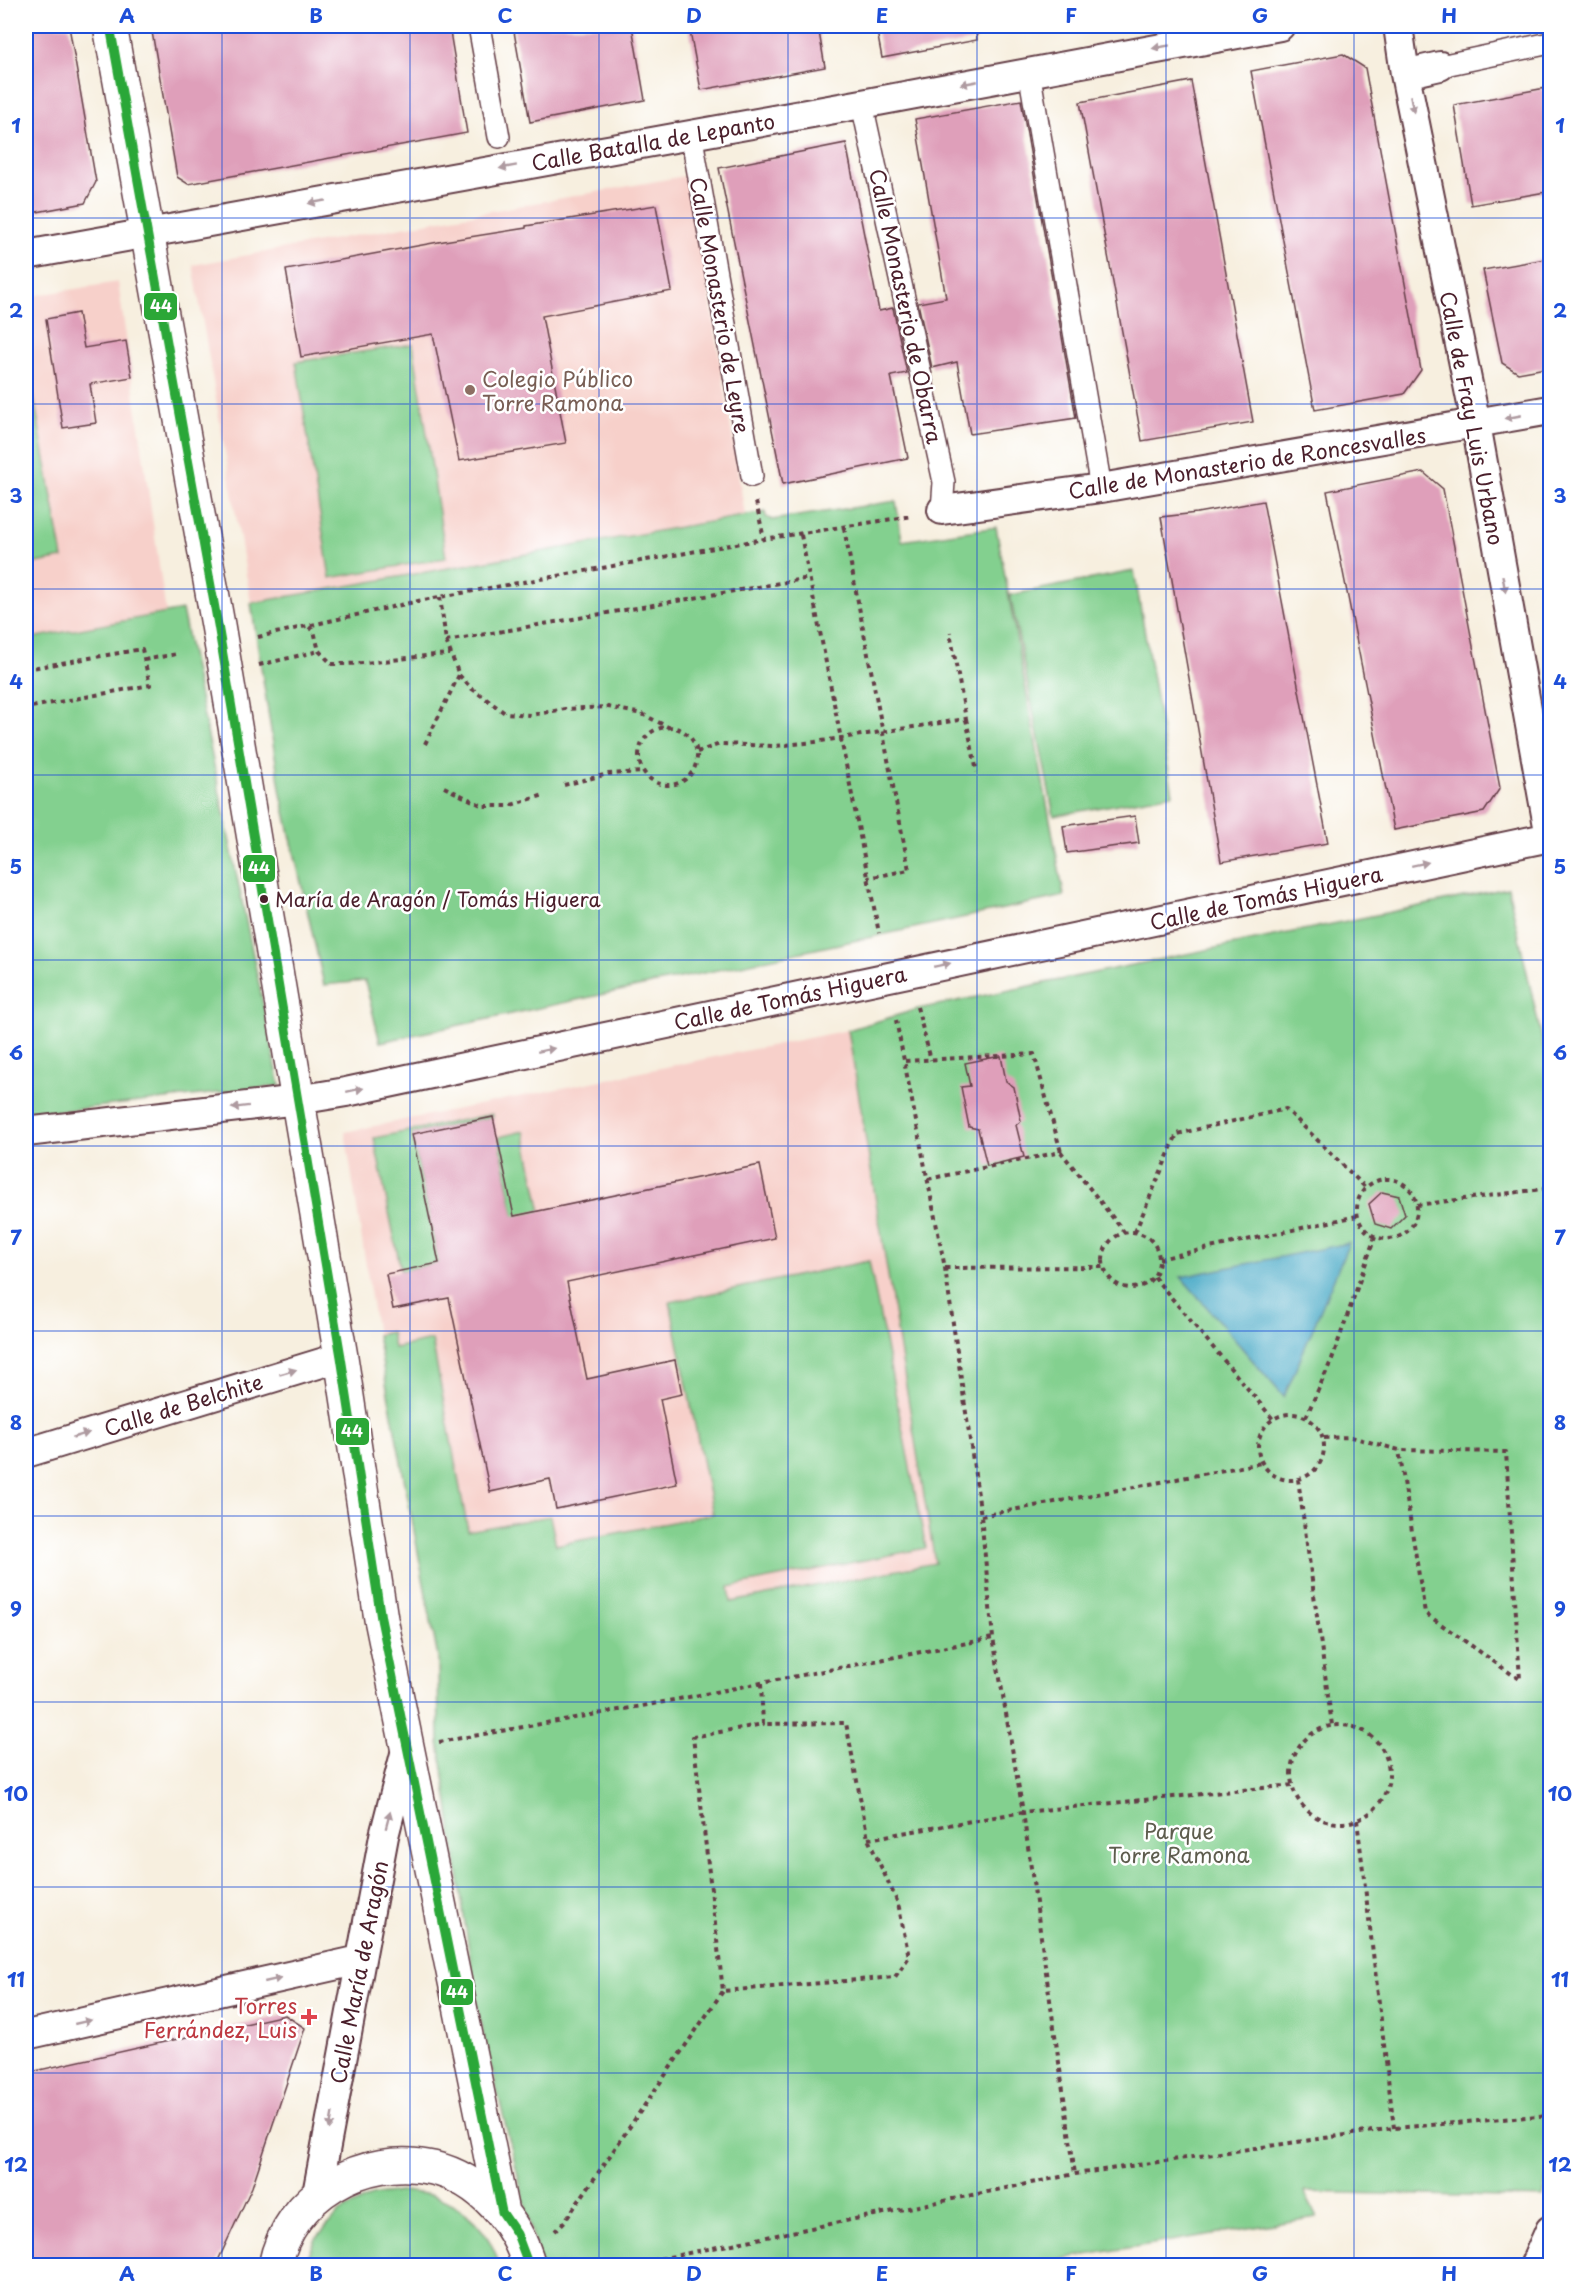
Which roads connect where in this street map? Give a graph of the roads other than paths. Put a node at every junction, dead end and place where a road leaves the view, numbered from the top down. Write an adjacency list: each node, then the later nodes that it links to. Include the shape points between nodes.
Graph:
1 (110, 26): 13 (street, Calle María de Aragón)
2 (479, 26): 12 (street)
3 (1280, 26): 5 (street, Calle Batalla de Lepanto)
4 (1398, 26): 9 (street, Calle de Fray Luis Urbano)
5 (1212, 32): 8 (street, Calle Batalla de Lepanto, one-way to 8)
6 (1551, 43): 7 (street)
7 (1440, 66): 9 (street)
8 (1029, 71): 10 (street, Calle Batalla de Lepanto, one-way to 10); 18 (street)
9 (1406, 74): 16 (street, Calle de Fray Luis Urbano, one-way to 16)
10 (862, 104): 11 (street, Calle Batalla de Lepanto); 19 (street, Calle Monasterio de Obarra, via 944,482)
11 (691, 133): 13 (street, Calle Batalla de Lepanto, one-way to 13); 17 (street, Calle Monasterio de Leyre)
12 (499, 137)
13 (148, 233): 14 (street, Calle Batalla de Lepanto); 22 (street, Calle María de Aragón)
14 (26, 255)
15 (1551, 410): 16 (street, Calle de Monasterio de Roncesvalles, one-way to 16)
16 (1476, 424): 18 (street, Calle de Monasterio de Roncesvalles); 20 (street, Calle de Fray Luis Urbano, one-way to 20)
17 (752, 476)
18 (1101, 488): 19 (street, Calle de Monasterio de Roncesvalles)
19 (942, 510)
20 (1544, 762): 21 (street, Calle de Fray Luis Urbano)
21 (1551, 837): 22 (street, Calle de Tomás Higuera, one-way to 21)
22 (298, 1100): 23 (street, Calle de Tomás Higuera, one-way to 23); 24 (street, Calle María de Aragón)
23 (26, 1132)
24 (341, 1357): 25 (street, Calle de Belchite, one-way to 24); 26 (street, Calle María de Aragón, via 381,1619)
25 (26, 1453)
26 (406, 1750): 27 (street, Calle María de Aragón, one-way to 26, via 384,1836); 30 (street, Calle María de Aragón)
27 (360, 1960): 28 (street, one-way to 27); 29 (street, Calle María de Aragón, one-way to 29)
28 (26, 2035)
29 (317, 2194): 30 (street, via 353,2173 393,2164 434,2168 472,2185); 32 (street, via 294,2220 278,2250)
30 (502, 2212): 33 (street, via 517,2234)
31 (1551, 2230): 34 (street)
32 (275, 2265)
33 (529, 2265)
34 (1534, 2265)

